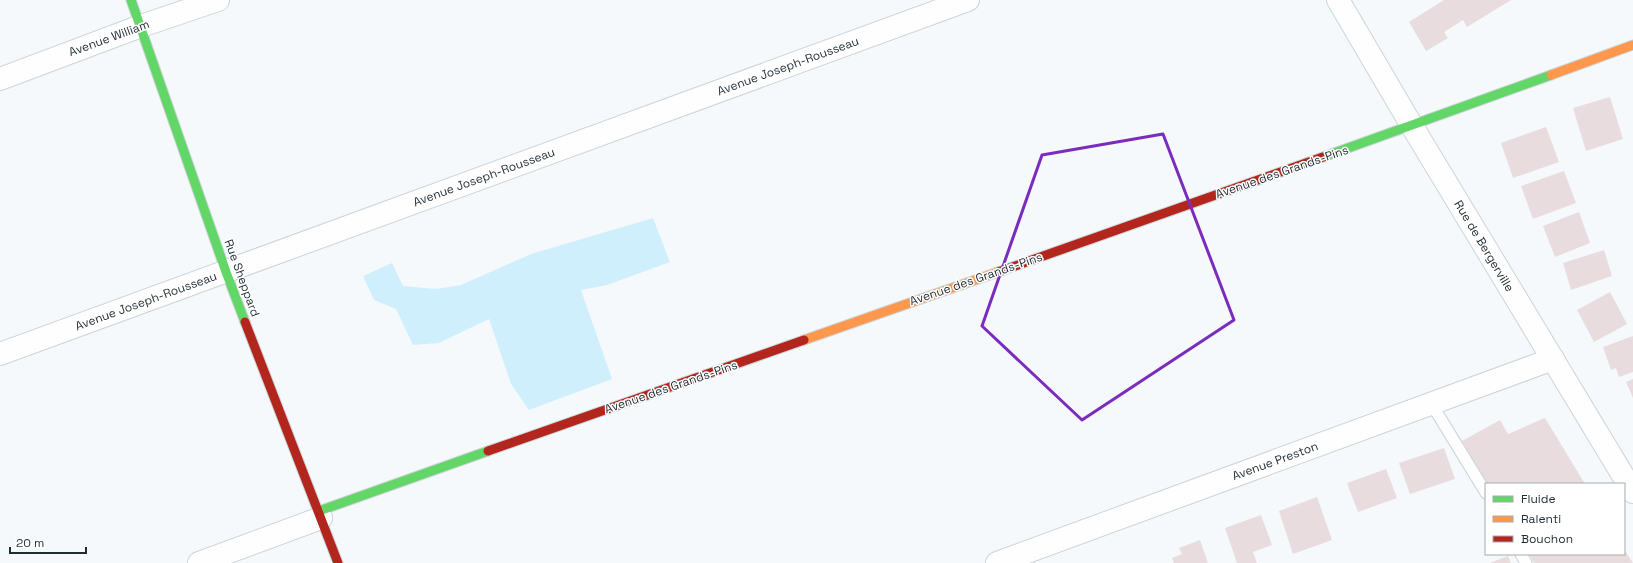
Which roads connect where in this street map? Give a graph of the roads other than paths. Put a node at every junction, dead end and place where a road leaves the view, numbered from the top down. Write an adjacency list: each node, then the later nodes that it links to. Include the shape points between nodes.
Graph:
1 (131, 0): 5 (street, Rue Sheppard)
2 (218, 0): 5 (street, Avenue William)
3 (968, 0): 9 (street, Avenue Joseph-Rousseau)
4 (1338, 0): 8 (street, Rue de Bergerville)
5 (141, 26): 7 (street, Avenue William); 9 (street, Rue Sheppard)
6 (1633, 45): 8 (street, Avenue des Grands-Pins)
7 (0, 79)
8 (1412, 126): 11 (street, Rue de Bergerville); 15 (street, Avenue des Grands-Pins)
9 (226, 272): 10 (street, Avenue Joseph-Rousseau); 15 (street, Rue Sheppard)
10 (0, 354)
11 (1553, 359): 12 (street, Avenue Preston); 14 (street, Rue de Bergerville)
12 (1432, 403): 13 (lane); 18 (street, Avenue Preston)
13 (1485, 491)
14 (1633, 492)
15 (320, 514): 16 (street, Avenue des Grands-Pins); 17 (street, Rue Sheppard)
16 (199, 563)
17 (338, 563)
18 (998, 563)

